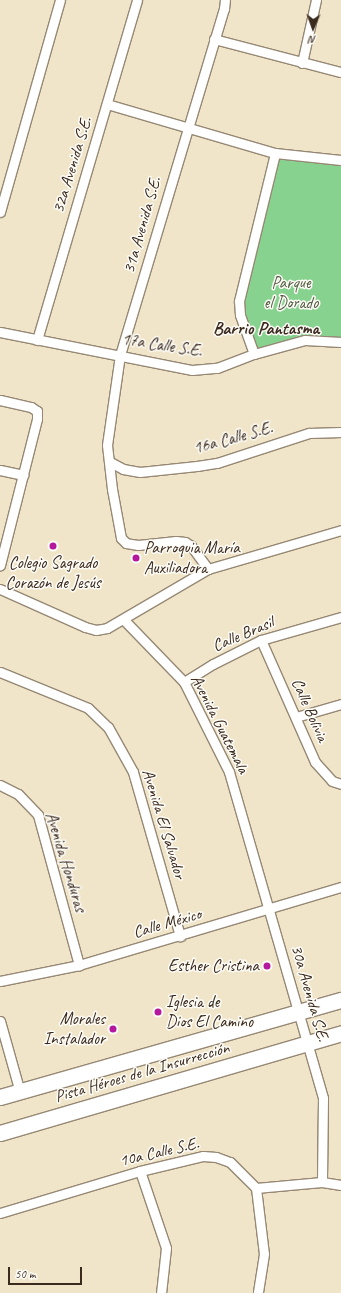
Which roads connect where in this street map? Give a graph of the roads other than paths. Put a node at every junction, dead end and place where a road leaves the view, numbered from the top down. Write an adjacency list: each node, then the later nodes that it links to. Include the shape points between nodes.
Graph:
1 (60, 0): 12 (street)
2 (137, 0): 8 (street, 32a Avenida S.E.)
3 (225, 0): 5 (street, 31a Avenida S.E.)
4 (316, 0): 6 (street)
5 (214, 39): 6 (street); 9 (street, 31a Avenida S.E.)
6 (302, 63): 7 (street)
7 (341, 72)
8 (107, 104): 9 (street); 14 (street, 32a Avenida S.E.)
9 (188, 127): 10 (street); 17 (street, 31a Avenida S.E.)
10 (276, 153): 11 (street); 16 (street, via 239,301 240,315)
11 (341, 160)
12 (0, 212)
13 (0, 332): 14 (street, 17a Calle S.E.)
14 (37, 340): 17 (street, 17a Calle S.E.)
15 (341, 342): 16 (street, 17a Calle S.E., via 305,340)
16 (254, 354): 17 (street, 17a Calle S.E., via 217,368 192,370)
17 (120, 356): 20 (street, 31a Avenida S.E., via 108,427 107,445)
18 (0, 400): 22 (street, via 37,410 37,420)
19 (341, 432): 20 (street, 16a Calle S.E., via 309,433 217,463 197,466 140,472 123,469)
20 (110, 462): 25 (street, 31a Avenida S.E., via 121,538 126,543 138,545 185,542)
21 (0, 470): 22 (street)
22 (23, 475): 24 (street)
23 (341, 530): 25 (street)
24 (0, 565)
25 (208, 569): 28 (street)
26 (0, 589): 28 (street, via 96,630)
27 (341, 617): 29 (street, Calle Brasil)
28 (124, 620): 31 (street, Avenida Guatemala)
29 (261, 640): 31 (street, Calle Brasil); 33 (street, Calle Bolivia)
30 (0, 672): 38 (street, Avenida El Salvador, via 88,708 108,727 133,772)
31 (184, 682): 37 (street, Avenida Guatemala, via 230,772)
32 (341, 704): 33 (street)
33 (296, 717): 34 (street, Calle Bolivia, via 315,762 332,781)
34 (341, 784)
35 (0, 785): 39 (street, Avenida Honduras, via 18,794 38,815)
36 (341, 887): 37 (street, Calle México)
37 (268, 908): 38 (street, Calle México); 42 (street, 30a Avenida S.E.)
38 (180, 936): 39 (street, Calle México)
39 (79, 965): 40 (street, Calle México)
40 (0, 981)
41 (341, 1000): 42 (main road, Pista Héroes de la Insurrección)
42 (299, 1011): 45 (street, 30a Avenida S.E.); 46 (main road, Pista Héroes de la Insurrección)
43 (0, 1021): 46 (street)
44 (341, 1033): 45 (main road, Pista Héroes de la Insurrección)
45 (308, 1043): 48 (main road, Pista Héroes de la Insurrección); 50 (street, 30a Avenida S.E., via 323,1098)
46 (20, 1092): 47 (main road, Pista Héroes de la Insurrección)
47 (0, 1097)
48 (0, 1133)
49 (140, 1171): 52 (street, 10a Calle S.E., via 203,1156 216,1157 230,1162); 53 (street, 10a Calle S.E.); 54 (street, via 166,1248)
50 (322, 1182): 51 (street); 52 (street)
51 (341, 1185)
52 (256, 1188): 55 (street, via 264,1254)
53 (0, 1213)
54 (161, 1293)
55 (258, 1293)

